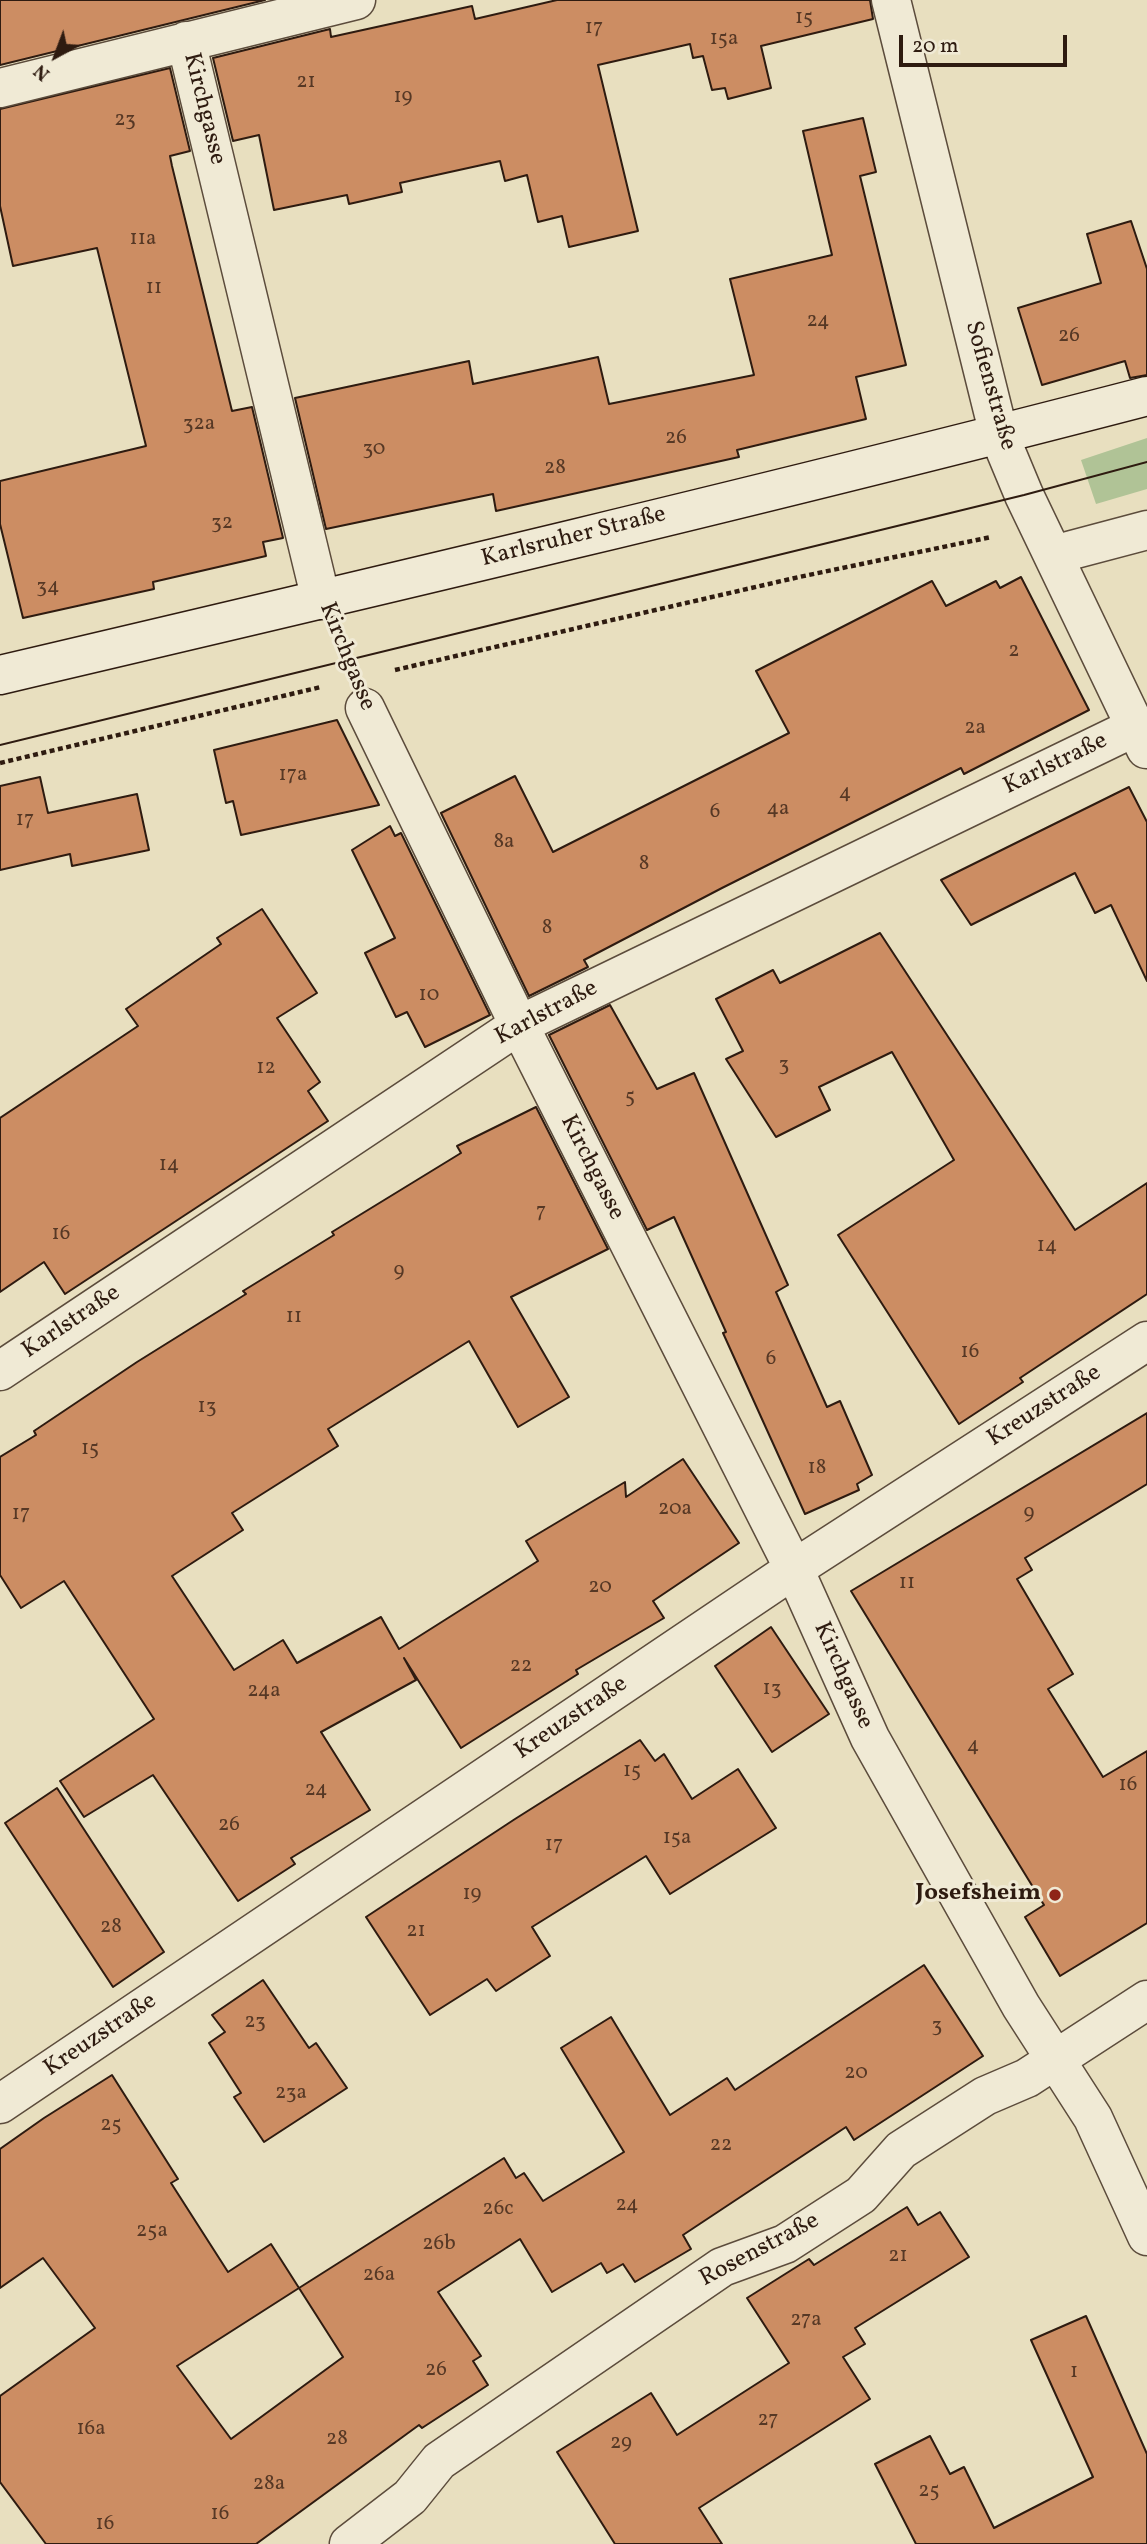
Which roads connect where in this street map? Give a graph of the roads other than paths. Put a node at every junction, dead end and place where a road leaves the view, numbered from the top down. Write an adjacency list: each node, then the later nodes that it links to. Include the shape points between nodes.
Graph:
1 (356, 0): 3 (street)
2 (891, 0): 6 (street, Sofienstraße)
3 (186, 41): 4 (street); 9 (street, Kirchgasse)
4 (0, 88)
5 (1147, 396): 6 (street, Karlsruher Straße)
6 (999, 435): 8 (street, Sofienstraße); 9 (street, Karlsruher Straße)
7 (1147, 530): 8 (street)
8 (1046, 541): 12 (street, Sofienstraße)
9 (321, 600): 10 (street, Karlsruher Straße)
10 (0, 675)
11 (360, 694): 13 (street, Kirchgasse)
12 (1141, 739): 13 (street, Karlstraße)
13 (519, 1025): 15 (street, Karlstraße); 16 (street, Kirchgasse)
14 (1147, 1341): 16 (street, Kreuzstraße)
15 (0, 1371)
16 (794, 1569): 18 (street, Kirchgasse, via 870,1738); 19 (street, Kreuzstraße)
17 (1147, 2000): 18 (street, Rosenstraße)
18 (1055, 2061): 20 (street, Kirchgasse, via 1093,2118); 21 (street, Rosenstraße, via 985,2096 901,2150 861,2195 785,2244 722,2267 439,2461 410,2497)
19 (0, 2104)
20 (1147, 2235)
21 (349, 2544)

